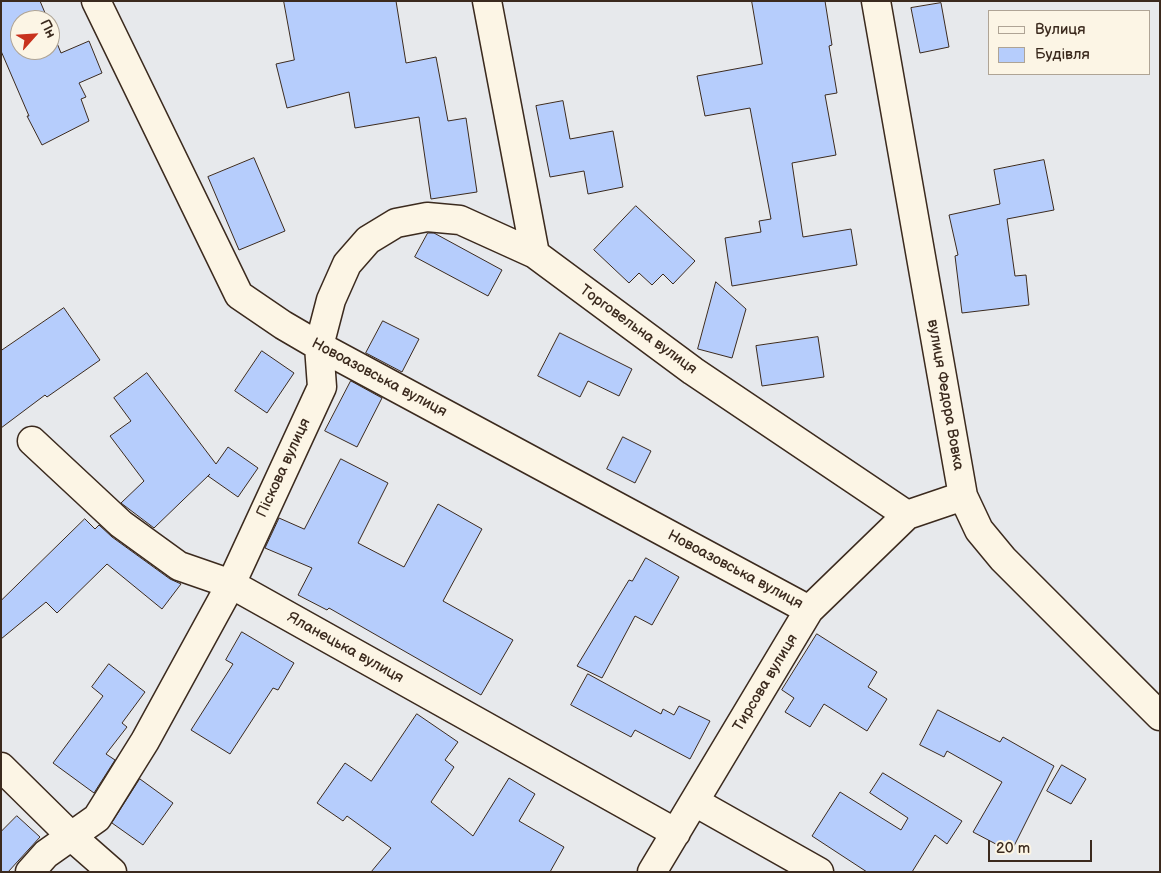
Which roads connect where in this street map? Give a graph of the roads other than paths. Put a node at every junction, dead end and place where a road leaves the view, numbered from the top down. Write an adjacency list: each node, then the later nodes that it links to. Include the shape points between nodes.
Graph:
1 (96, 1): 5 (street, Новоазовська вулиця, via 238,295)
2 (486, 1): 4 (street)
3 (876, 1): 7 (street, вулиця Федора Вовка)
4 (536, 254): 5 (street, Піскова вулиця, via 460,220 427,217 396,223 368,240 347,264 331,300); 8 (street, Торговельна вулиця, via 693,372)
5 (319, 346): 9 (street, Піскова вулиця, via 322,386); 10 (street, Новоазовська вулиця)
6 (32, 441): 9 (street, Яланецька вулиця, via 122,524 179,566)
7 (963, 496): 8 (street); 11 (street, вулиця Федора Вовка, via 979,530 1003,559)
8 (907, 515): 10 (street, Тирсова вулиця)
9 (231, 584): 14 (street, Яланецька вулиця); 15 (street, Піскова вулиця, via 145,741 97,818)
10 (810, 610): 13 (street, Тирсова вулиця)
11 (1160, 716)
12 (1, 767): 15 (street)
13 (695, 802): 14 (street, Тирсова вулиця); 19 (street)
14 (676, 833): 18 (street, Тирсова вулиця)
15 (71, 836): 16 (street, Піскова вулиця, via 46,854); 17 (street)
16 (30, 872)
17 (112, 872)
18 (652, 872)
19 (819, 872)

